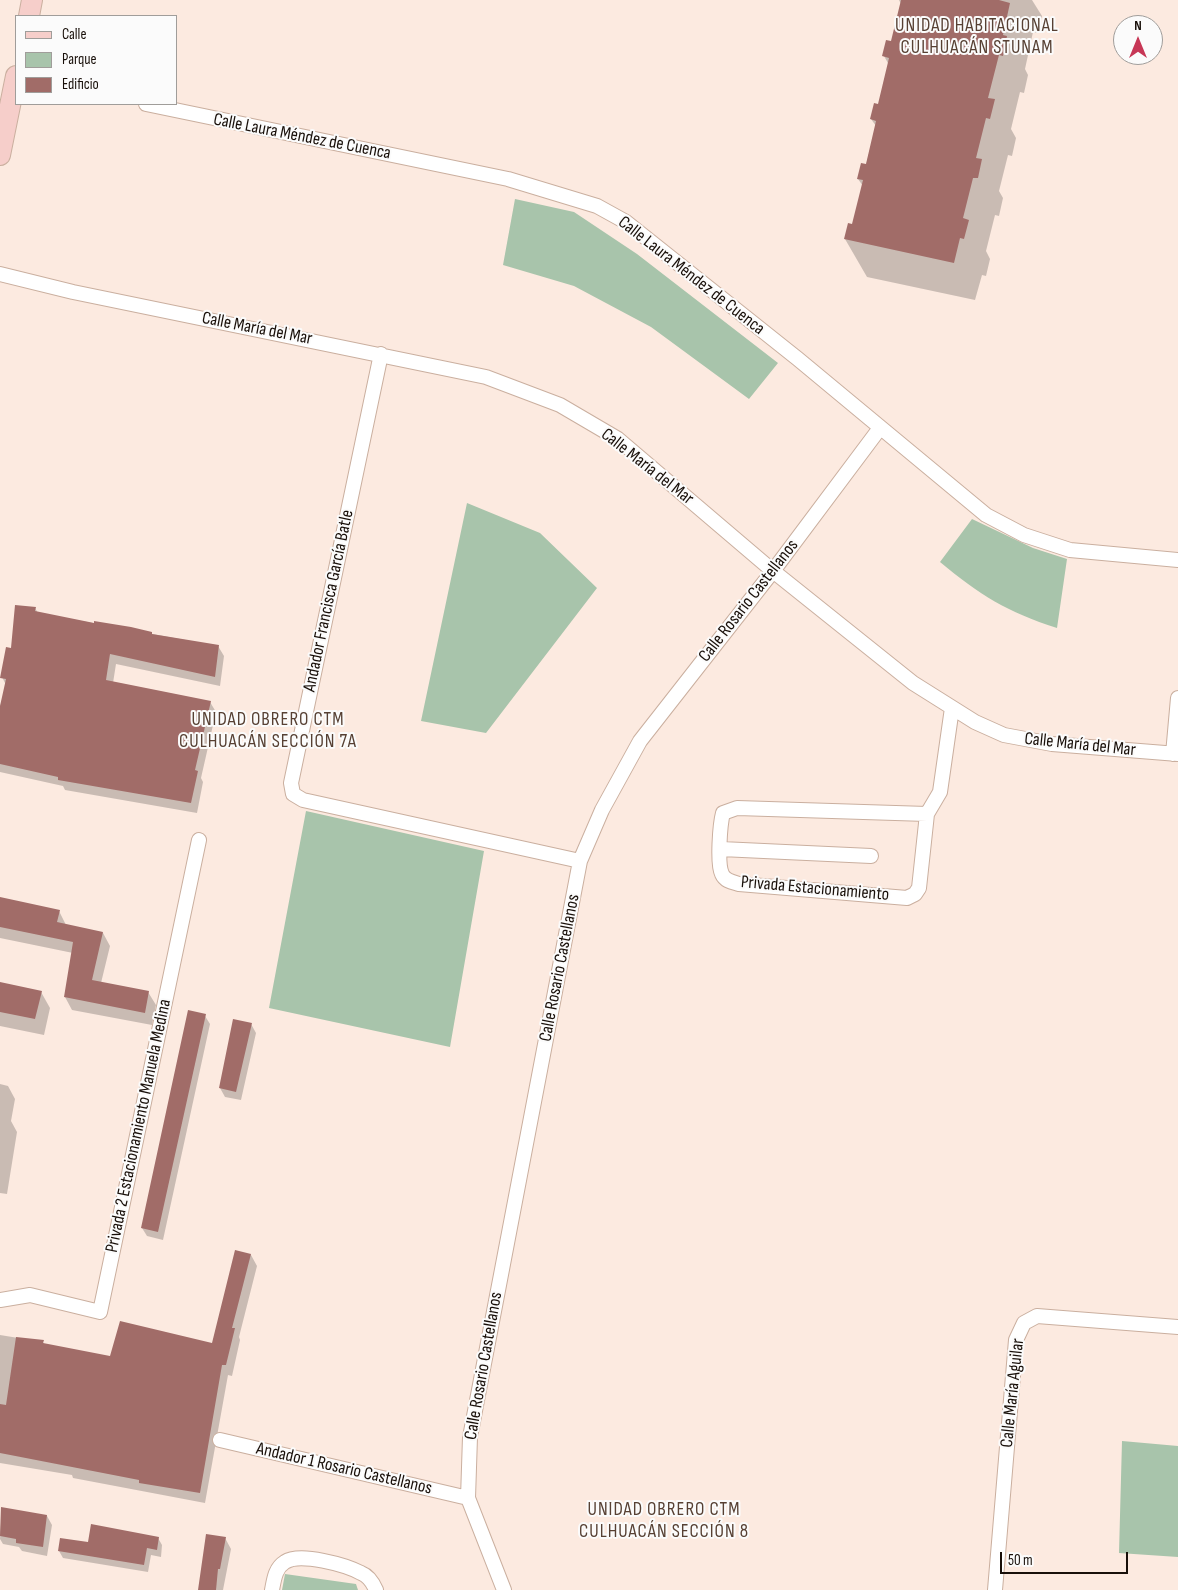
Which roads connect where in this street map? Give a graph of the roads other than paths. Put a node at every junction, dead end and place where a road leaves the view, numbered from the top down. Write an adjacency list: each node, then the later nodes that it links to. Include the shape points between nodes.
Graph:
1 (32, 0): 2 (street)
2 (29, 15)
3 (15, 80): 5 (street)
4 (151, 105): 9 (street, Calle Laura Méndez de Cuenca, via 508,179 597,206 626,222)
5 (3, 124): 6 (street)
6 (0, 155)
7 (0, 274): 8 (street, Calle María del Mar, via 73,292)
8 (381, 354): 11 (street, Calle María del Mar, via 486,377 560,405 618,439); 19 (street, Andador Francisca García Batle, via 291,783 294,794 303,800)
9 (880, 428): 10 (street, Calle Laura Méndez de Cuenca, via 986,515 1024,535 1070,550); 11 (street, Calle Rosario Castellanos)
10 (1178, 560)
11 (773, 571): 13 (street, Calle María del Mar, via 913,683); 19 (street, Calle Rosario Castellanos, via 640,741 602,810)
12 (1178, 698): 14 (street)
13 (952, 708): 14 (street, Calle María del Mar, via 975,722 1013,737 1052,744); 15 (street, Privada Estacionamiento, via 940,792)
14 (1176, 754)
15 (927, 814): 17 (street, Privada Estacionamiento, via 737,808 723,812); 17 (street, Privada Estacionamiento, via 919,888 907,898 739,884 726,880 721,872)
16 (199, 840): 20 (street, Privada 2 Estacionamiento Manuela Medina, via 100,1312 30,1295)
17 (721, 849): 18 (street)
18 (871, 856)
19 (580, 861): 23 (street, Calle Rosario Castellanos, via 470,1438)
20 (0, 1300)
21 (1178, 1327): 27 (street, Calle María Aguilar, via 1037,1316 1024,1323 1016,1340)
22 (220, 1440): 23 (street, Andador 1 Rosario Castellanos)
23 (468, 1498): 26 (street, Calle Rosario Castellanos)
24 (272, 1590): 25 (street, via 275,1574 285,1562 303,1557 362,1573 373,1582)
25 (376, 1590)
26 (504, 1590)
27 (995, 1590)

